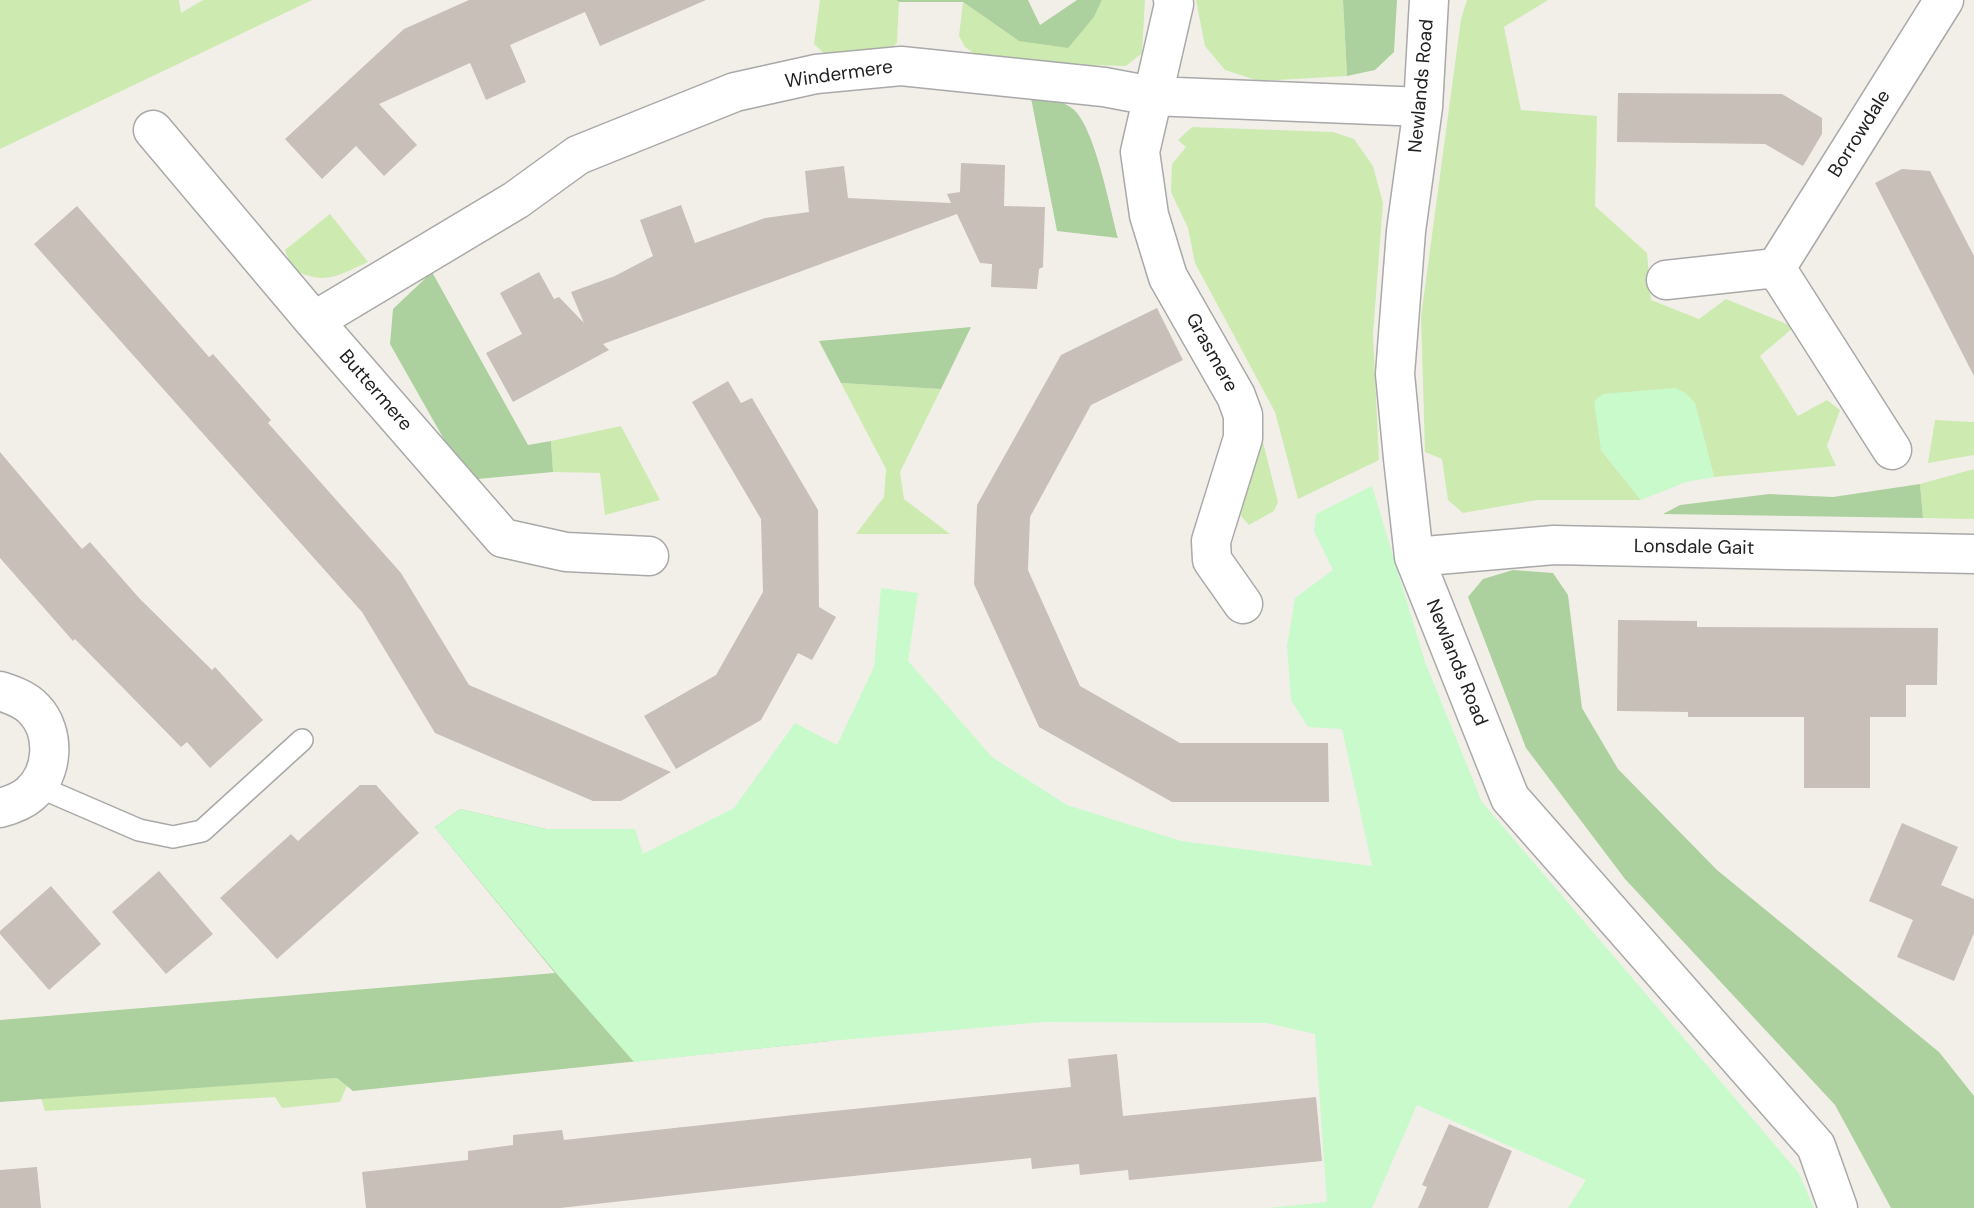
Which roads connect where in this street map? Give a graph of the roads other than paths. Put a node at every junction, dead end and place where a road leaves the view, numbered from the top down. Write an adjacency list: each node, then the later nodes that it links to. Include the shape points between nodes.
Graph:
1 (1173, 0): 4 (street, Grasmere)
2 (1429, 0): 5 (street, Newlands Road)
3 (1944, 0): 7 (street, Borrowdale)
4 (1152, 96): 5 (street, Windermere); 9 (street, Windermere, via 901,66 816,74 735,92 578,155 516,200); 14 (street, Grasmere, via 1140,152 1149,215 1168,277 1243,415 1243,438 1211,551 1212,560)
5 (1423, 107): 13 (street, Newlands Road, via 1406,231 1395,374)
6 (153, 130): 9 (street, Buttermere)
7 (1776, 268): 8 (street); 10 (street)
8 (1666, 280)
9 (314, 321): 12 (street, Buttermere, via 503,538 566,552)
10 (1892, 450)
11 (1974, 554): 13 (street, Lonsdale Gait, via 1554,545)
12 (649, 556)
13 (1415, 557): 19 (street, Newlands Road, via 1510,798 1816,1146)
14 (1243, 604)
15 (0, 691): 17 (street, via 19,697 44,724 49,762)
16 (302, 740): 17 (lane, via 202,831 173,837 139,830)
17 (37, 786): 18 (street)
18 (0, 808)
19 (1838, 1208)

